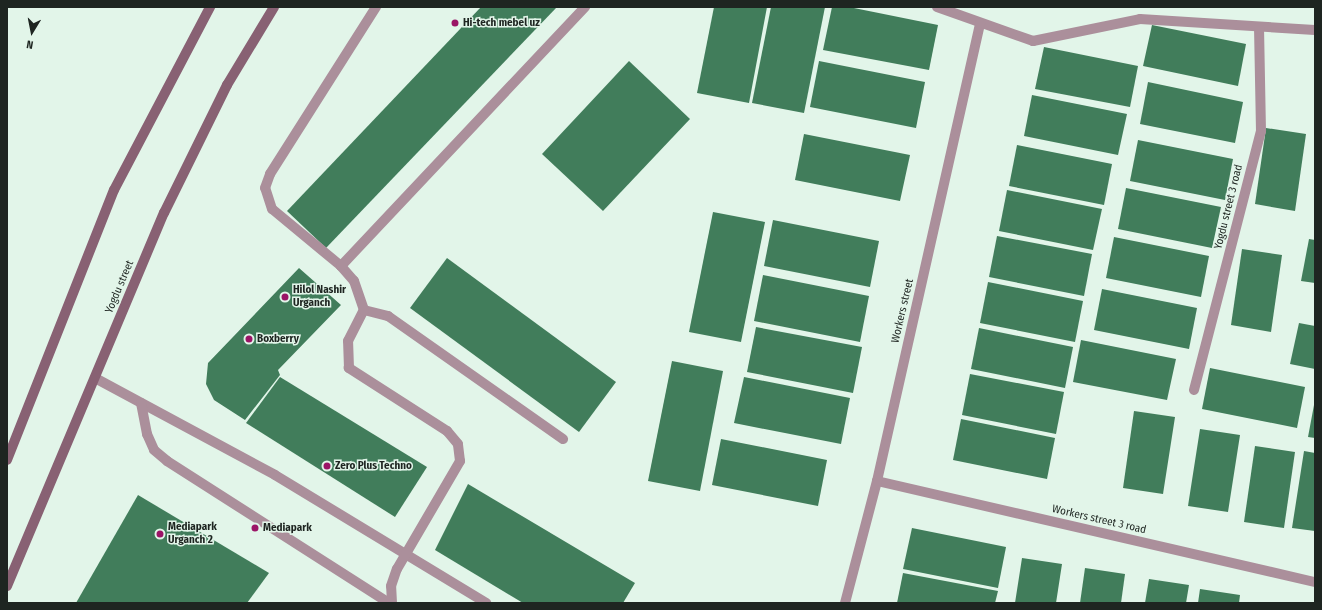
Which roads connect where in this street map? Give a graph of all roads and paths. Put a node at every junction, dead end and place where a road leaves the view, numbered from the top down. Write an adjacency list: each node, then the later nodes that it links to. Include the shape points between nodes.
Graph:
1 (210, 7): 15 (main road, via 114,190)
2 (274, 7): 11 (main road, Yogdu street, via 227,85 164,213)
3 (376, 7): 9 (street, via 270,174 265,188 272,209)
4 (585, 7): 9 (street)
5 (937, 7): 6 (street)
6 (980, 22): 7 (street, via 1033,41 1140,19); 16 (street, Workers street)
7 (1259, 27): 8 (street); 12 (street, Yogdu street 3 road, via 1261,131)
8 (1315, 30)
9 (341, 266): 10 (street, via 354,281)
10 (364, 310): 14 (street, via 388,316); 17 (street, via 348,341 349,368 447,431 458,444 460,461)
11 (95, 378): 13 (street); 19 (main road, Yogdu street)
12 (1194, 390)
13 (141, 402): 17 (street, via 275,475); 20 (street, via 146,434 154,450 167,461)
14 (563, 439)
15 (7, 460)
16 (877, 481): 18 (street, Workers street 3 road); 22 (street, Workers street)
17 (408, 554): 20 (street, via 391,586); 21 (street)
18 (1315, 582)
19 (7, 586)
20 (390, 603)
21 (486, 603)
22 (845, 603)

